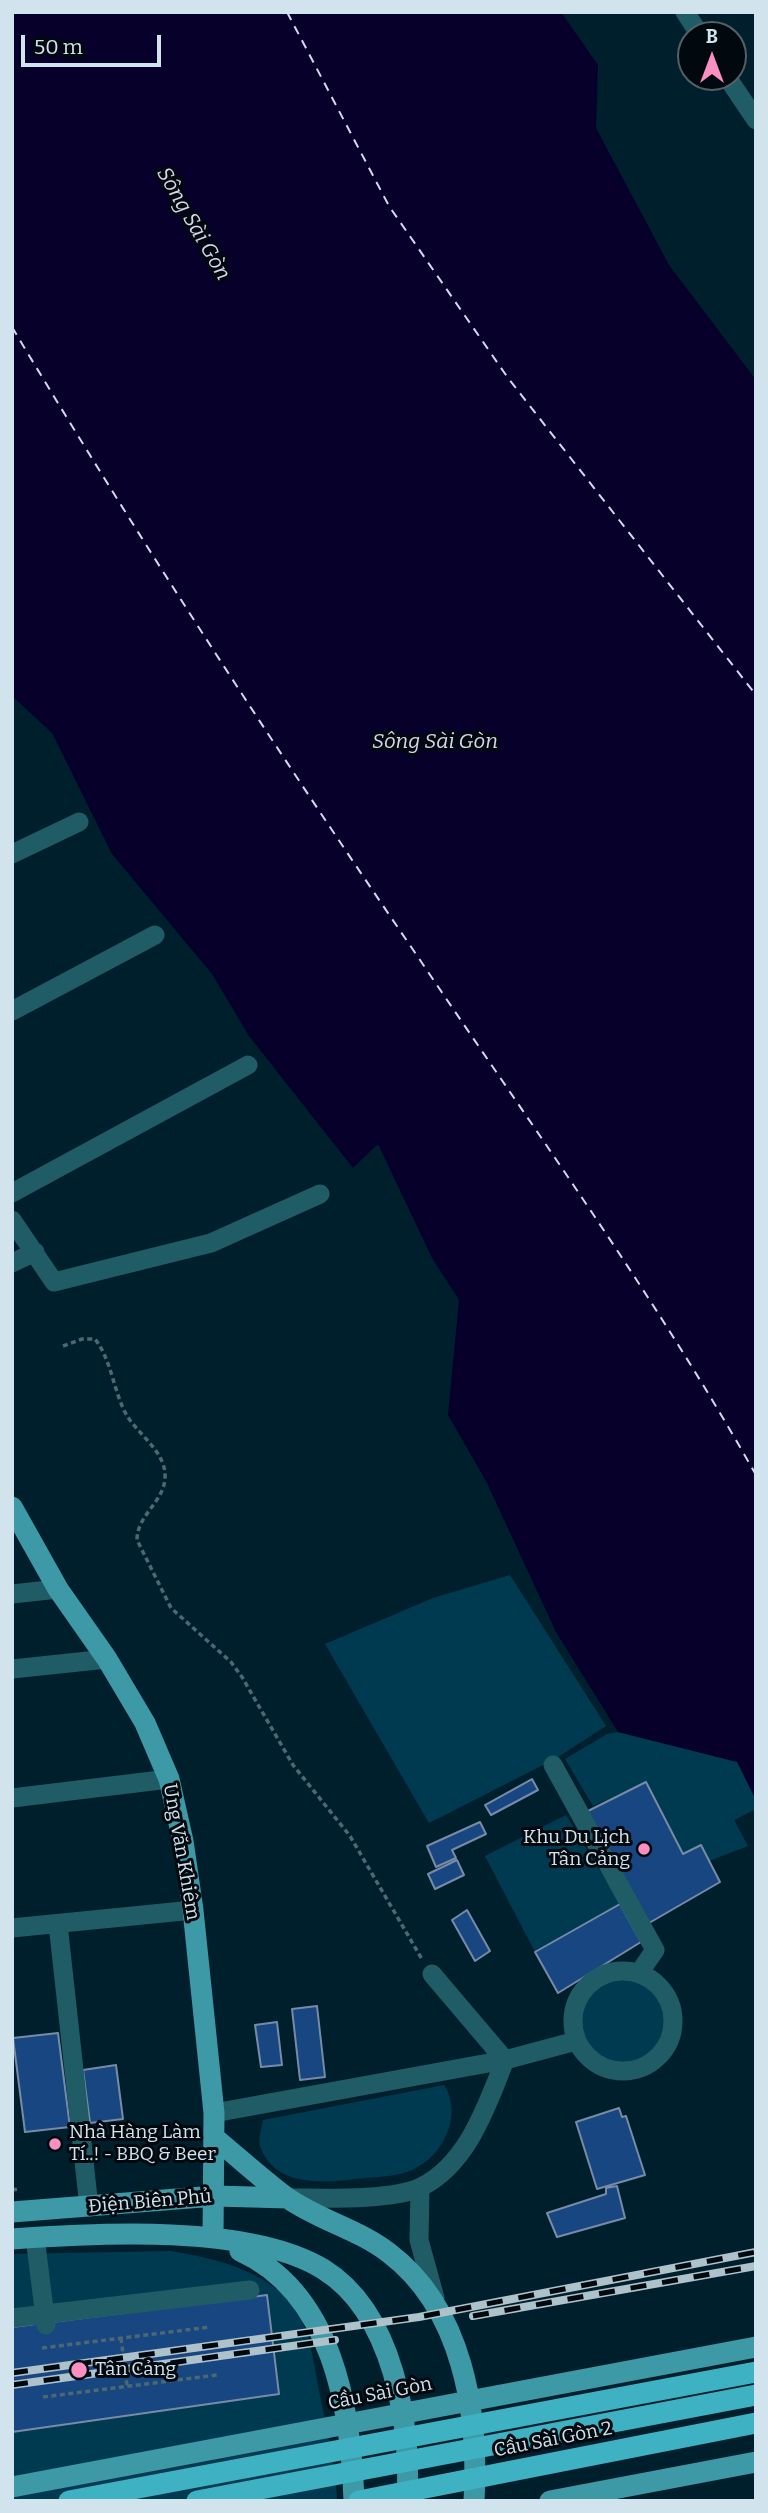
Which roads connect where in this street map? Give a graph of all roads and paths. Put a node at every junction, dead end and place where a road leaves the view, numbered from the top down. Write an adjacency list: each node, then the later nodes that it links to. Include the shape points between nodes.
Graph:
1 (736, 91): 2 (street)
2 (756, 120)
3 (79, 822): 4 (street)
4 (12, 854)
5 (155, 935): 6 (street)
6 (12, 1012)
7 (248, 1065): 8 (street)
8 (12, 1194)
9 (320, 1194): 11 (street, via 211,1243 54,1282)
10 (12, 1220): 11 (street)
11 (35, 1252): 12 (street)
12 (12, 1263)
13 (62, 1346): 26 (path, via 94,1339 102,1348 126,1414 163,1463 162,1490 137,1528 137,1540 171,1608 242,1677 293,1765 350,1836)
14 (12, 1507): 15 (main road, Ung Văn Khiêm)
15 (58, 1590): 16 (street); 17 (main road, Ung Văn Khiêm)
16 (12, 1594)
17 (107, 1659): 18 (street); 20 (main road, Ung Văn Khiêm, via 145,1723)
18 (12, 1669)
19 (552, 1765): 25 (street, via 655,1950)
20 (169, 1779): 21 (street); 22 (main road, Ung Văn Khiêm)
21 (12, 1797)
22 (193, 1910): 23 (street); 29 (main road, Ung Văn Khiêm)
23 (58, 1924): 24 (street); 36 (street)
24 (12, 1928)
25 (639, 1973): 27 (street, via 622,1970 590,1983 573,2011); 27 (street, via 654,1980 673,2009 674,2027 656,2060 623,2072 607,2069)
26 (432, 1974): 28 (street)
27 (576, 2041): 28 (street)
28 (505, 2060): 29 (street); 31 (street, via 485,2109 459,2153)
29 (214, 2113): 30 (main road, Ung Văn Khiêm)
30 (216, 2139): 34 (main road, Ung Văn Khiêm); 35 (main road)
31 (420, 2188): 35 (street); 42 (street, via 419,2240)
32 (19, 2189): 33 (path)
33 (12, 2190)
34 (215, 2196): 35 (main road, Điện Biên Phủ); 36 (main road, Điện Biên Phủ); 39 (main road, Ung Văn Khiêm)
35 (288, 2198): 42 (main road, via 390,2253)
36 (89, 2207): 37 (main road, Điện Biên Phủ)
37 (12, 2212)
38 (35, 2237): 39 (main road, Điện Biên Phủ); 40 (main road, Điện Biên Phủ); 44 (street)
39 (213, 2238): 59 (main road, via 263,2261 292,2286 312,2317 337,2375); 60 (main road, via 302,2259 343,2285 359,2304 374,2327 393,2380 407,2455)
40 (12, 2239)
41 (250, 2290): 44 (street)
42 (435, 2300): 61 (main road, via 455,2340 473,2442)
43 (12, 2318): 44 (street)
44 (46, 2320)
45 (210, 2327): 46 (path)
46 (121, 2338): 48 (path); 51 (path)
47 (756, 2347): 56 (main road, Cầu Sài Gòn)
48 (42, 2348)
49 (756, 2372): 57 (highway)
50 (217, 2375): 51 (path)
51 (127, 2386): 53 (path)
52 (756, 2395): 58 (highway)
53 (43, 2397)
54 (756, 2423): 59 (highway, Cầu Sài Gòn 2)
55 (756, 2462): 62 (main road)
56 (12, 2487)
57 (69, 2501)
58 (197, 2501)
59 (356, 2501)
60 (407, 2501)
61 (474, 2501)
62 (550, 2501)

